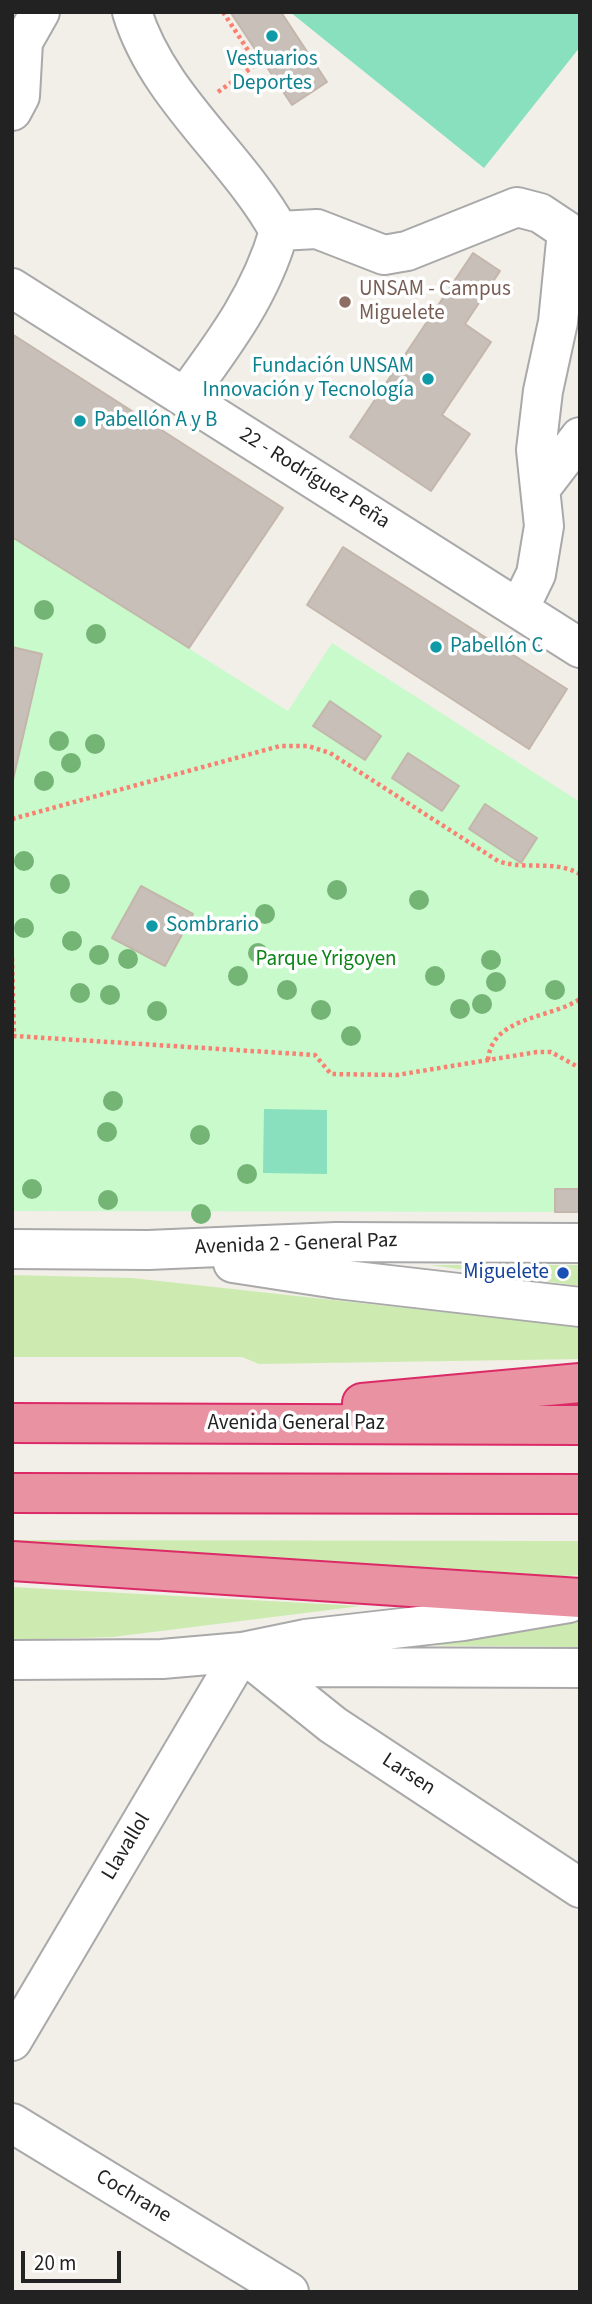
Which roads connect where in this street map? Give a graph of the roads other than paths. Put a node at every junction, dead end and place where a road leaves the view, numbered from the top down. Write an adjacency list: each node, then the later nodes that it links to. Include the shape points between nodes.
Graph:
1 (40, 12): 3 (street, via 23,42 20,96)
2 (132, 12): 4 (street, via 140,39)
3 (12, 111)
4 (279, 231): 6 (street, via 243,317); 8 (street, via 317,229 384,255 407,251 517,207 540,213 567,231 558,322 536,450)
5 (12, 288): 6 (street, 22 - Rodríguez Peña)
6 (185, 397): 9 (street, 22 - Rodríguez Peña)
7 (580, 437): 8 (street)
8 (541, 488): 9 (street, via 544,526 536,574)
9 (519, 609): 10 (street, 22 - Rodríguez Peña)
10 (580, 648)
11 (580, 1243): 13 (street, Avenida 2 - General Paz, via 336,1242)
12 (12, 1250): 13 (street, Avenida 2 - General Paz)
13 (148, 1250): 14 (street, via 337,1279)
14 (580, 1307)
15 (580, 1383): 17 (highway)
16 (12, 1423): 17 (highway, Avenida General Paz)
17 (166, 1424): 18 (highway, Avenida General Paz)
18 (580, 1425)
19 (12, 1493): 20 (highway)
20 (580, 1494)
21 (12, 1561): 22 (highway)
22 (580, 1600): 23 (street)
23 (242, 1652): 24 (street, via 162,1659); 25 (street, via 309,1667); 26 (street, Larsen, via 333,1726); 27 (street, Llavallol)
24 (12, 1660)
25 (580, 1668)
26 (580, 1888)
27 (12, 2041)
28 (12, 2123): 29 (street, Cochrane)
29 (289, 2292)

